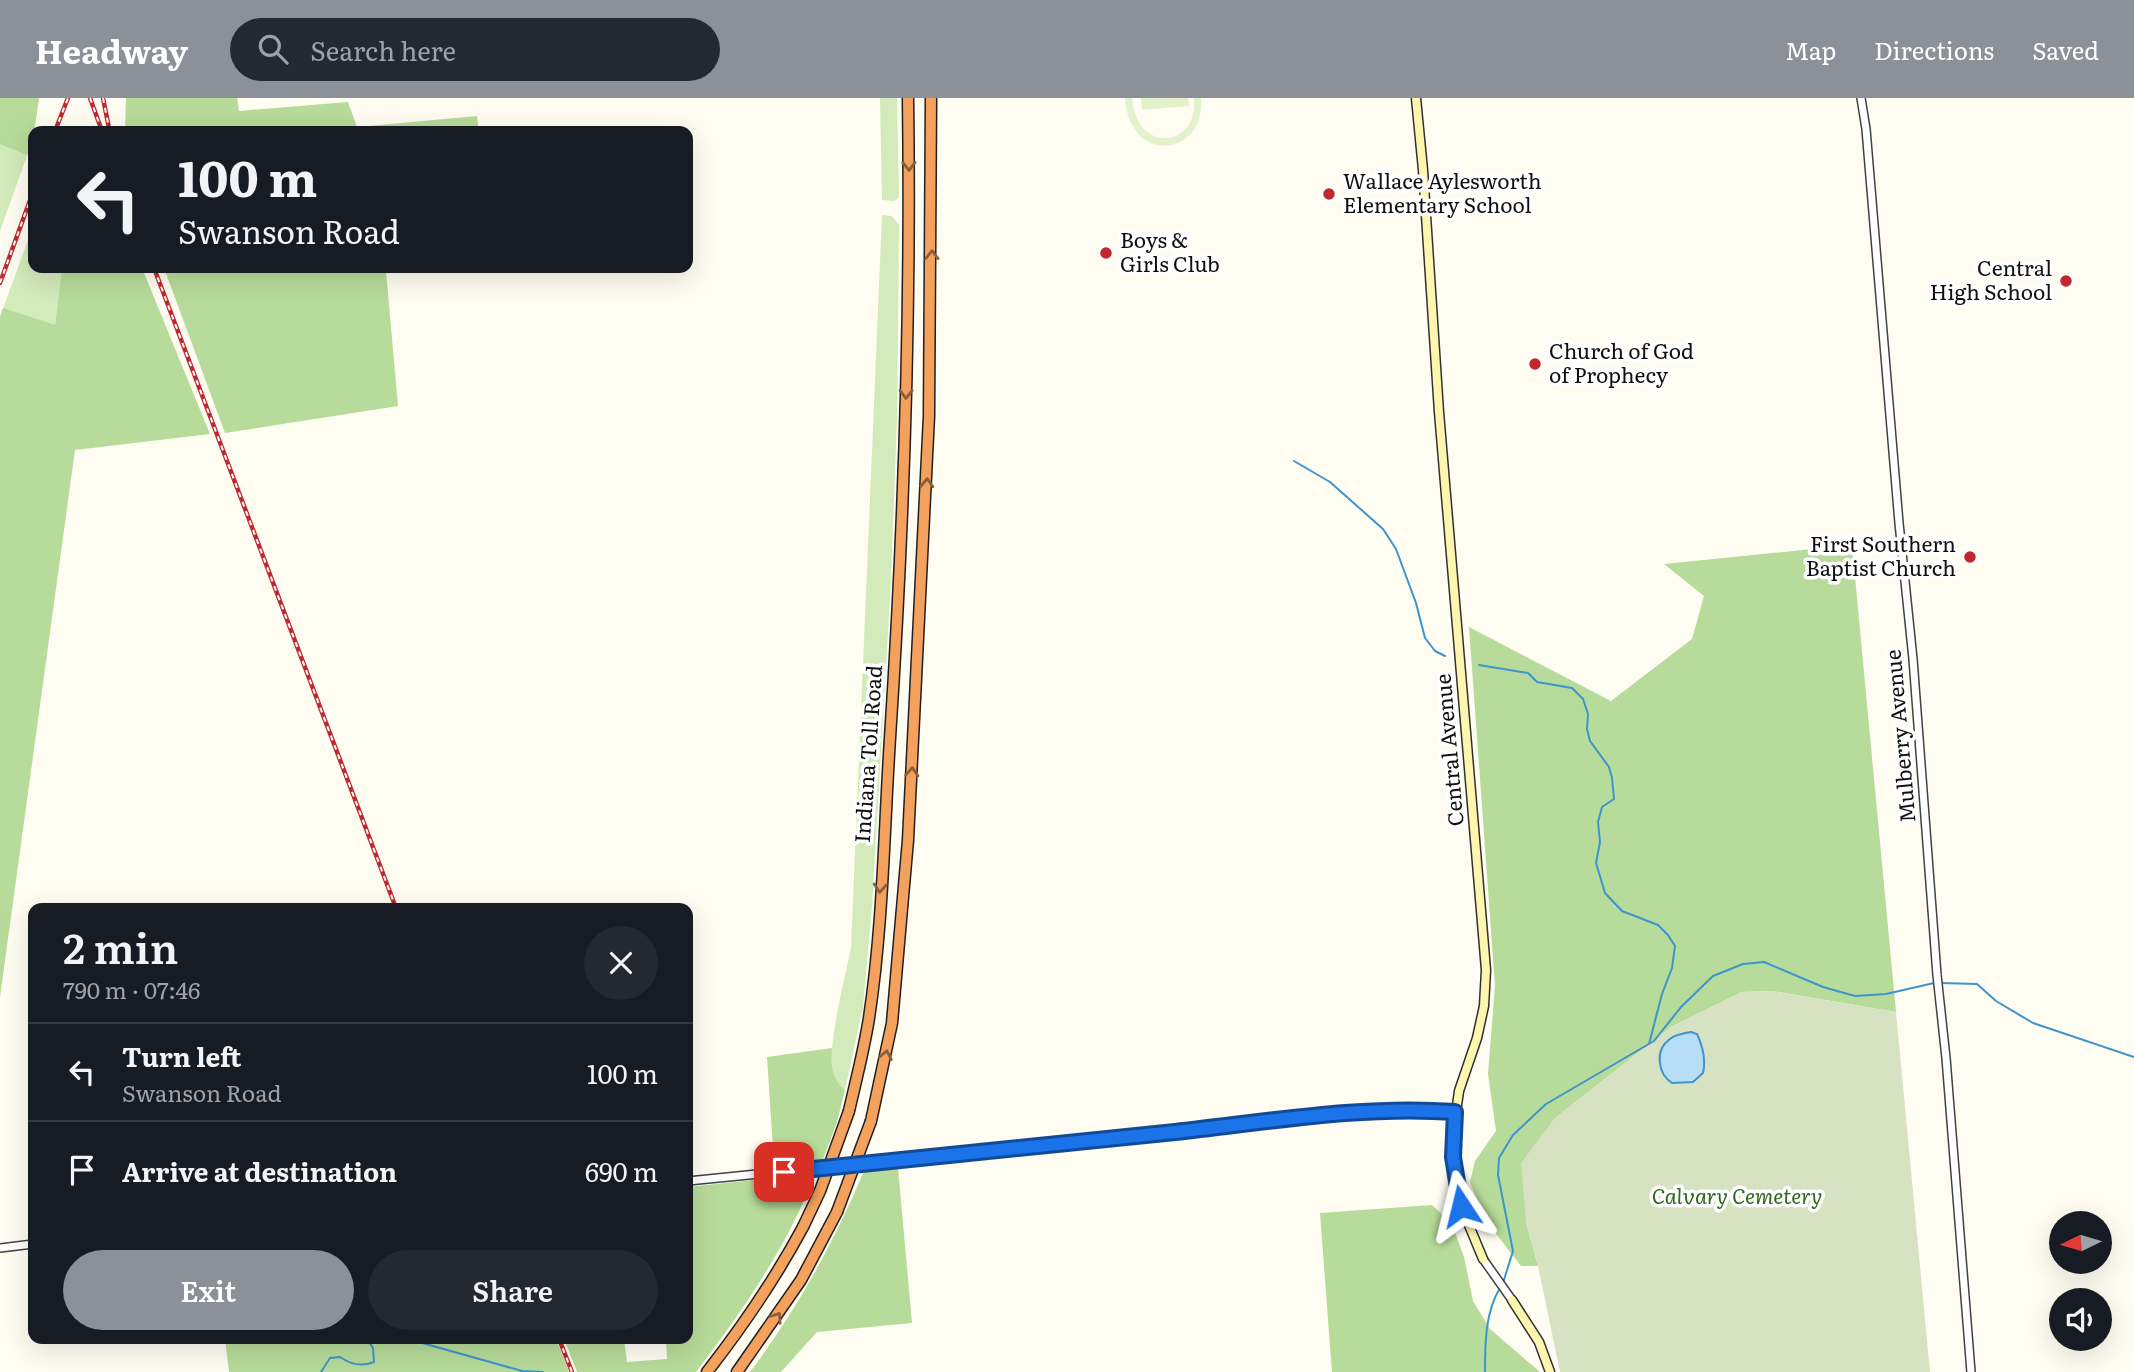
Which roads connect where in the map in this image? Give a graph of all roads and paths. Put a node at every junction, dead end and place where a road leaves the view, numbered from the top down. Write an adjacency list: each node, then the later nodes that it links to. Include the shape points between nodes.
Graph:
1 (908, 98): 11 (highway, Indiana Toll Road, one-way to 11, bridge, via 906,414 875,970 862,1058 849,1111 803,1227 755,1308)
2 (931, 98): 12 (highway, Indiana Toll Road, one-way to 2, bridge, via 801,1280 837,1212 871,1121 892,1023 908,840 929,416)
3 (1416, 98): 5 (main road, Central Avenue, via 1486,971 1484,1006)
4 (1861, 98): 14 (street, Mulberry Avenue, via 1913,659)
5 (1455, 1112): 6 (street, via 1416,1109 1273,1119); 9 (main road, Central Avenue, via 1456,1182)
6 (693, 1181)
7 (28, 1245): 8 (street)
8 (0, 1248)
9 (1483, 1259): 10 (street, Central Avenue)
10 (1512, 1300): 13 (main road, Central Avenue, via 1539,1342)
11 (706, 1372)
12 (737, 1372)
13 (1550, 1372)
14 (1970, 1372)

